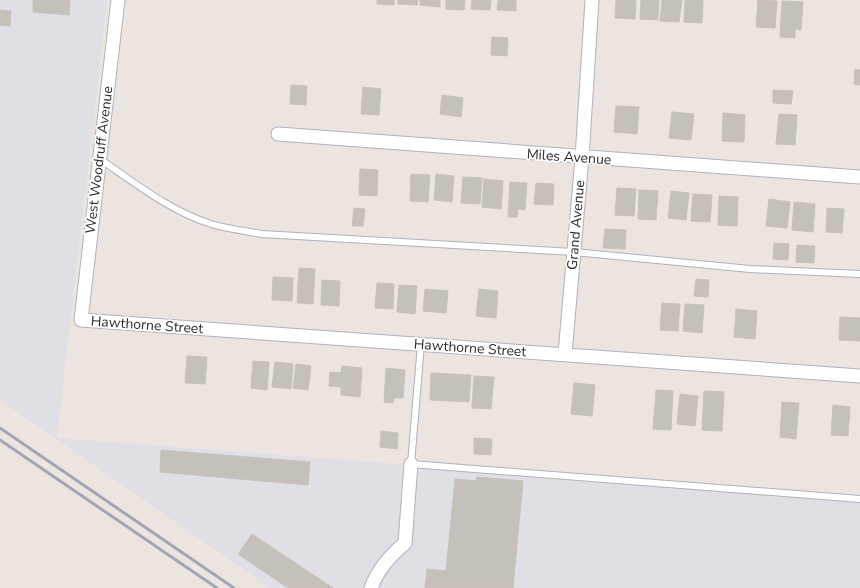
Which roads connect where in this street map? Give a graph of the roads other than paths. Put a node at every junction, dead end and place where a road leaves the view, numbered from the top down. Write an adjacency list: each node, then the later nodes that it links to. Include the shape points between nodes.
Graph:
1 (118, 0): 5 (street, West Woodruff Avenue)
2 (592, 0): 4 (street, Grand Avenue)
3 (278, 134): 4 (street, Miles Avenue)
4 (582, 158): 6 (street, Miles Avenue); 7 (street, Grand Avenue)
5 (99, 159): 7 (lane, via 160,200 186,214 212,224 262,234); 9 (street, West Woodruff Avenue)
6 (860, 178)
7 (574, 252): 8 (lane, via 750,269); 11 (street, Grand Avenue)
8 (860, 274)
9 (81, 320): 10 (street, Hawthorne Street)
10 (421, 344): 11 (street, Hawthorne Street); 13 (lane)
11 (565, 354): 12 (street, Hawthorne Street)
12 (860, 376)
13 (411, 464): 14 (lane); 15 (street, via 405,543 376,574)
14 (860, 499)
15 (371, 588)

